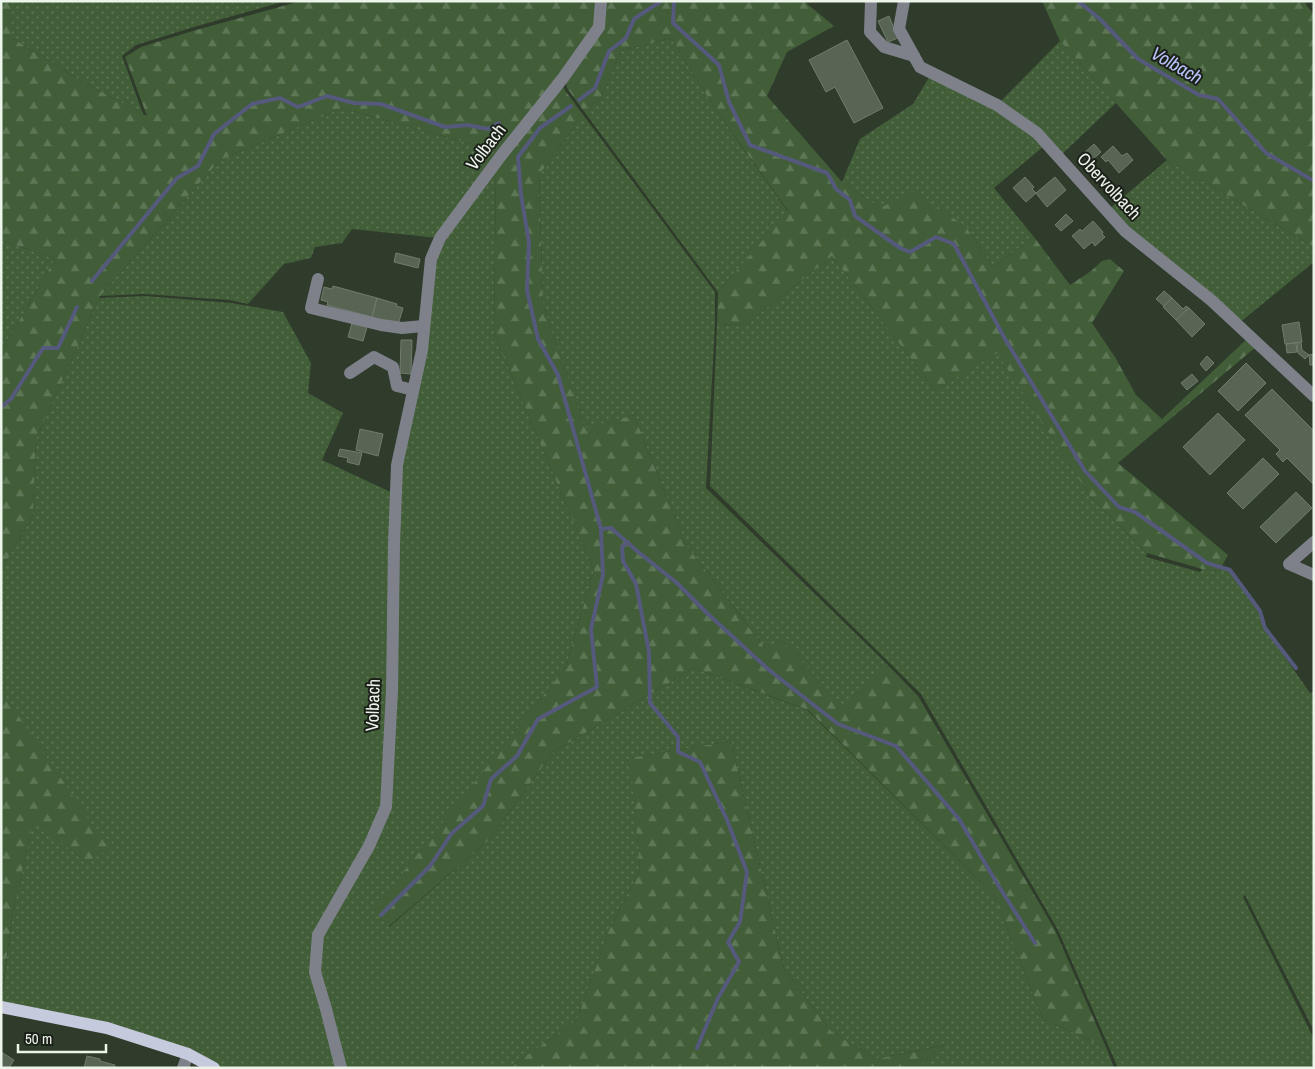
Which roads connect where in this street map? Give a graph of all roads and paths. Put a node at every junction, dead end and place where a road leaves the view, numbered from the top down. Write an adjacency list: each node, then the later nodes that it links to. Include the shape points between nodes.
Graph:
1 (601, 1): 6 (street, Volbach, via 599,27 564,78 500,156 440,238 431,259)
2 (871, 1): 4 (street, via 870,32 884,47)
3 (904, 1): 4 (street, Obervolbach, via 899,29)
4 (914, 56): 9 (street, Obervolbach, via 920,66 997,105 1038,133 1125,231 1211,300)
5 (318, 279): 6 (street, via 311,308 381,326)
6 (423, 326): 8 (street, Volbach, via 422,350)
7 (350, 373): 8 (street, via 374,357 392,367 397,386)
8 (413, 390): 16 (street, Volbach, via 397,465 386,807 369,846 318,935 315,972)
9 (1314, 396)
10 (1314, 542): 11 (street, via 1289,564)
11 (1314, 575)
12 (1, 1007): 13 (main road, via 107,1028)
13 (188, 1054): 14 (street); 15 (main road)
14 (183, 1068)
15 (214, 1068)
16 (341, 1068)

